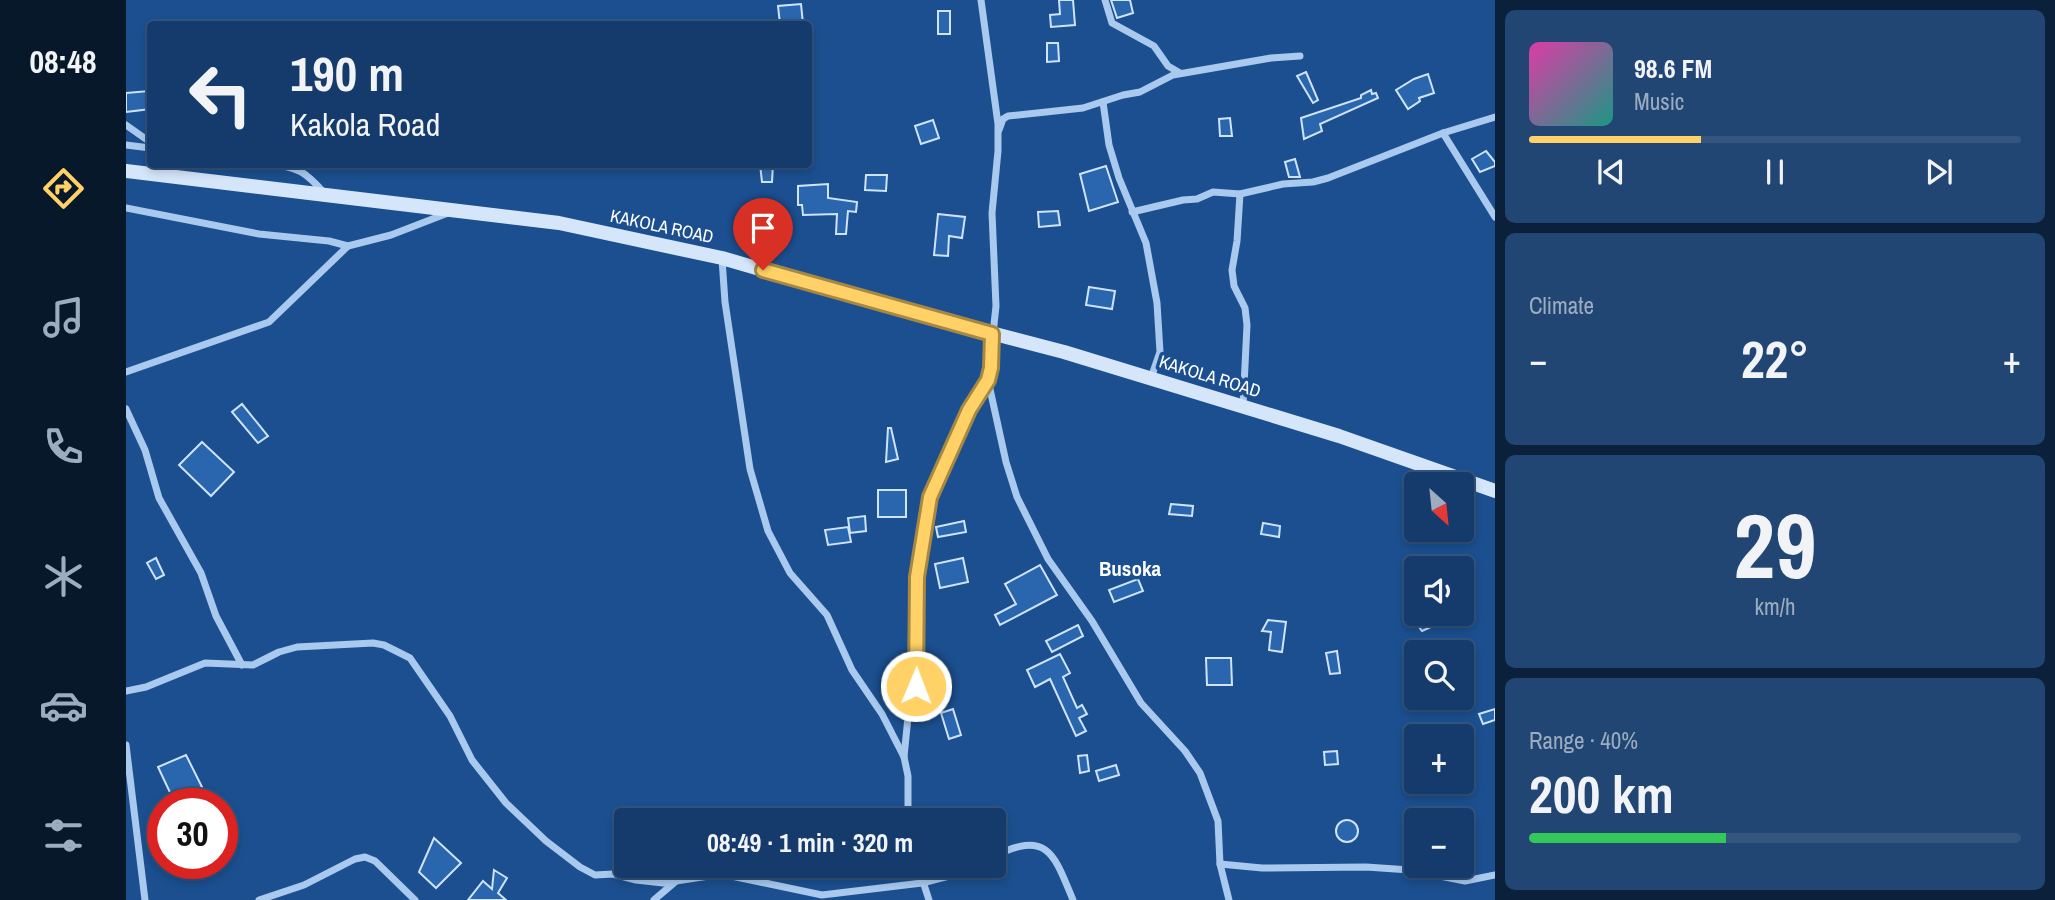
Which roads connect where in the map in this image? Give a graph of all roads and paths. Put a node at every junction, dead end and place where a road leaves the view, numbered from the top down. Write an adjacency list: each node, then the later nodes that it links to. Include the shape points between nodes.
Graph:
1 (981, 0): 9 (street)
2 (1105, 0): 4 (street, via 1112,23 1154,46 1168,66)
3 (1300, 56): 4 (street)
4 (1181, 74): 5 (street)
5 (1103, 102): 9 (street, via 1008,116); 19 (street, via 1110,145)
6 (1495, 117): 8 (street)
7 (126, 125): 10 (street)
8 (1443, 133): 15 (street, via 1328,178); 20 (street)
9 (998, 134): 23 (street, via 992,213 996,306)
10 (147, 140)
11 (126, 145): 12 (street)
12 (147, 148)
13 (296, 168): 16 (street)
14 (126, 171): 16 (main road, KAKOLA ROAD)
15 (1240, 194): 19 (street, via 1213,192); 27 (street, via 1231,270 1247,325)
16 (328, 197): 18 (main road, KAKOLA ROAD)
17 (126, 208): 21 (street)
18 (452, 211): 21 (street); 22 (main road, KAKOLA ROAD, via 559,223)
19 (1132, 212): 25 (street, via 1146,243 1158,312 1160,352)
20 (1495, 217)
21 (348, 246): 24 (street, via 270,322)
22 (722, 258): 23 (main road, KAKOLA ROAD); 33 (street, via 750,469 768,531 790,573 827,615 852,670)
23 (992, 334): 25 (main road, KAKOLA ROAD); 26 (street)
24 (126, 372)
25 (1150, 378): 27 (main road, KAKOLA ROAD)
26 (988, 380): 33 (street, via 969,410 930,497 917,577 916,686); 36 (street, via 1017,497 1048,559 1141,703 1200,774 1218,821)
27 (1242, 407): 29 (main road, KAKOLA ROAD)
28 (126, 409): 30 (street, via 145,450 159,498 201,573 216,616)
29 (1495, 491)
30 (242, 665): 31 (street, via 205,663); 40 (street, via 297,647 373,643 403,653 450,716 472,760 506,803 546,841 595,875)
31 (126, 691)
32 (126, 745): 42 (street)
33 (904, 757): 34 (street)
34 (908, 808)
35 (1006, 851): 47 (street, via 1035,845 1047,850)
36 (1220, 864): 37 (street, via 1410,870 1465,881); 48 (street)
37 (1495, 875)
38 (921, 878): 41 (street)
39 (941, 878): 41 (street)
40 (676, 881): 41 (street, via 723,874 822,895); 45 (street)
41 (922, 883): 46 (street)
42 (145, 900)
43 (259, 900): 44 (street, via 365,857)
44 (415, 900)
45 (654, 900)
46 (929, 900)
47 (1073, 900)
48 (1228, 900)

